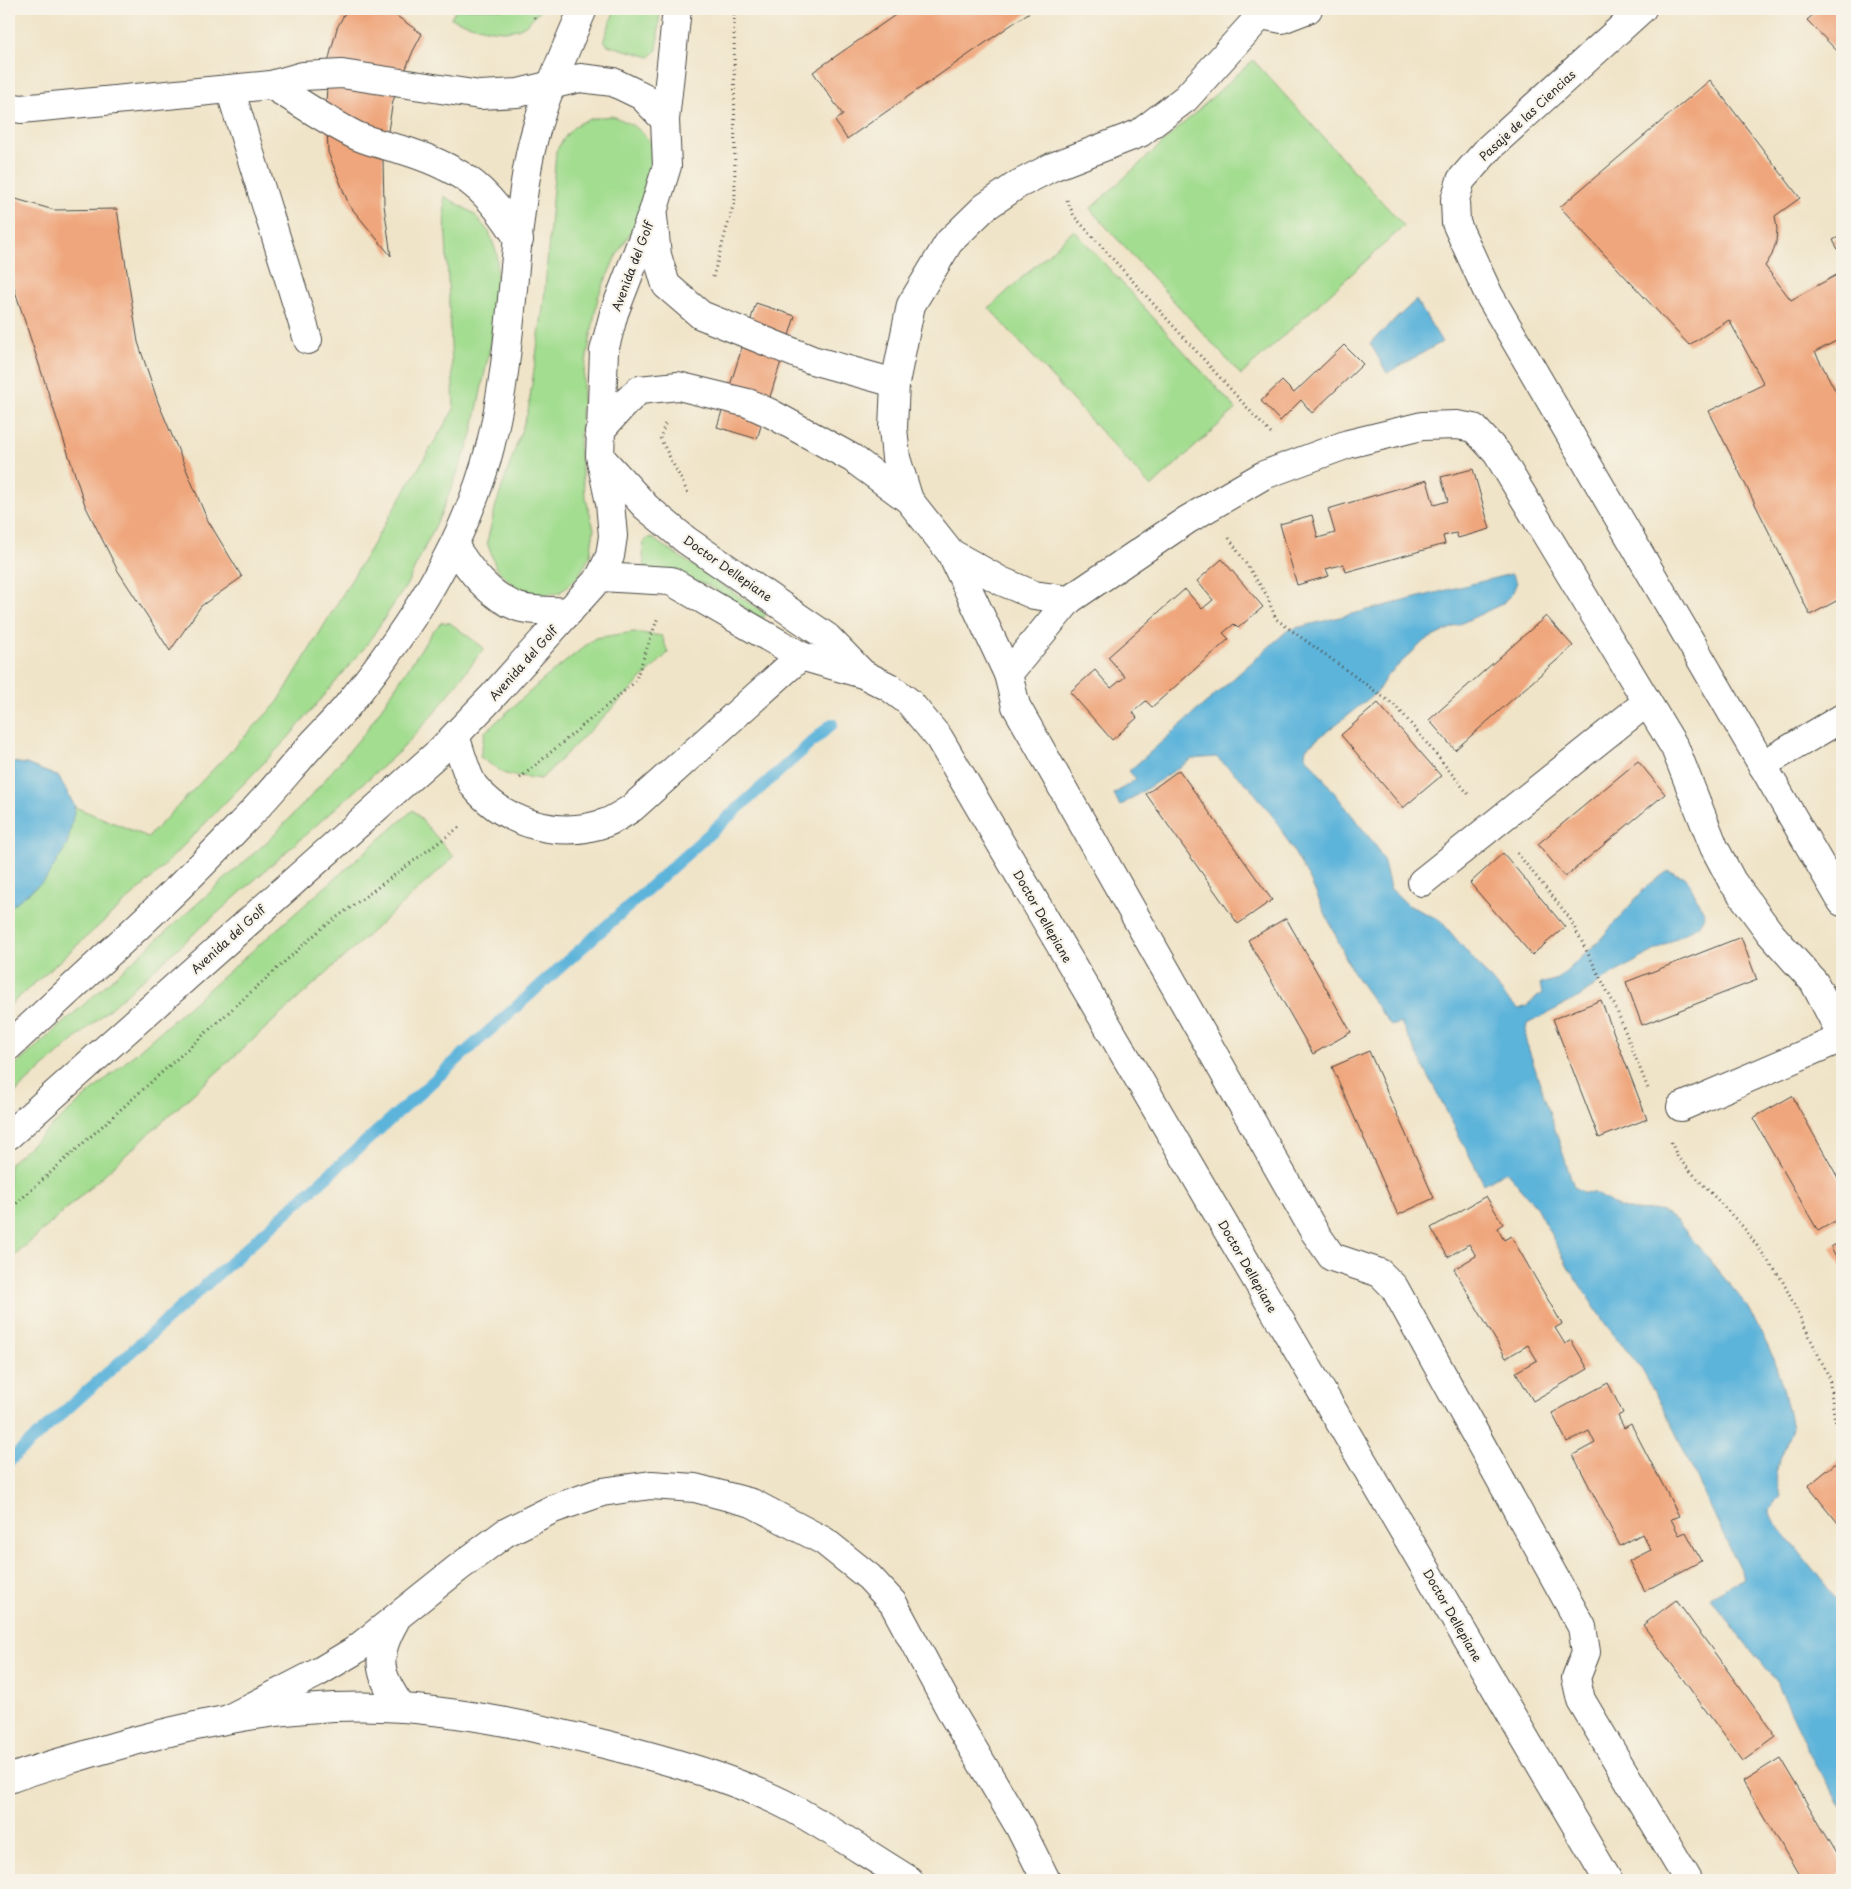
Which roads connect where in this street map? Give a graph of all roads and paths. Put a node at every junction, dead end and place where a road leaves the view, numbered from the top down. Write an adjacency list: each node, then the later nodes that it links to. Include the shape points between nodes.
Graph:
1 (539, 9): 8 (path)
2 (583, 9): 10 (street)
3 (677, 9): 13 (street, Avenida del Golf)
4 (734, 9): 17 (path, via 735,199)
5 (1308, 9): 7 (street, via 1282,19)
6 (1642, 9): 39 (street, Pasaje de las Ciencias, via 1490,148 1461,180 1455,200 1456,223 1489,295)
7 (1260, 12): 14 (street, via 1186,98 1140,133)
8 (534, 18)
9 (271, 85): 10 (street, via 303,76 342,74 480,95); 11 (street); 16 (street, via 358,136 458,172 502,211)
10 (549, 87): 13 (street, via 580,78 613,82 642,96); 16 (street, via 531,150)
11 (230, 89): 12 (street, via 22,109); 18 (street)
12 (9, 107)
13 (666, 120): 15 (street, Avenida del Golf, via 667,166)
14 (1052, 167): 19 (street, via 985,207 949,242 911,305); 22 (path, via 1074,216 1273,436)
15 (653, 212): 17 (street, via 657,255 666,285); 21 (street, Avenida del Golf, via 614,313 604,351)
16 (519, 240): 26 (street, via 502,385 490,448)
17 (701, 315): 19 (street, via 812,360)
18 (308, 340)
19 (894, 383): 23 (street, via 892,428 896,458)
20 (678, 386): 21 (street, via 640,390 622,405); 23 (street, via 748,403 770,413 852,458); 25 (path, via 660,438 695,506)
21 (600, 444): 25 (street, Doctor Dellepiane, via 646,507); 28 (street, Avenida del Golf, via 613,536 610,556)
22 (1282, 468): 24 (street, via 1264,474); 35 (street, via 1348,444 1422,426 1474,428 1497,453)
23 (909, 500): 27 (street)
24 (1209, 506): 30 (street); 36 (path, via 1266,594 1276,620)
25 (686, 540): 33 (street, Doctor Dellepiane, via 827,637)
26 (454, 545): 31 (street, via 472,573 492,591 519,607); 45 (street, via 406,626 346,707 236,830)
27 (951, 554): 30 (street, via 1001,582 1034,595); 34 (street)
28 (600, 576): 29 (street, Doctor Dellepiane); 31 (street, Avenida del Golf)
29 (671, 581): 32 (street, Doctor Dellepiane); 40 (path, via 635,682)
30 (1069, 600): 34 (street)
31 (569, 612): 38 (street, Avenida del Golf)
32 (801, 656): 33 (street, Doctor Dellepiane); 40 (street, via 632,808 606,823 568,829 528,825 503,812)
33 (863, 674): 58 (street, Doctor Dellepiane, via 909,702 939,738)
34 (1008, 674): 59 (street, via 1016,706 1314,1231 1332,1256 1380,1273 1394,1287 1582,1628 1586,1652 1576,1678 1581,1700)
35 (1647, 702): 41 (street); 44 (street, via 1675,748 1714,847 1732,881 1770,933 1814,982)
36 (1397, 707)
37 (1842, 718): 39 (street)
38 (455, 736): 40 (street, via 473,785); 49 (street, Avenida del Golf)
39 (1762, 765): 42 (street, Pasaje de las Ciencias)
40 (491, 801): 50 (path, via 435,847 321,929)
41 (1422, 882)
42 (1842, 902)
43 (1578, 934): 46 (path, via 1608,994)
44 (1842, 1037): 47 (street)
45 (9, 1046)
46 (1650, 1093)
47 (1681, 1107)
48 (1667, 1134): 51 (path, via 1678,1158 1744,1228 1782,1280 1829,1377 1835,1422)
49 (9, 1135)
50 (9, 1210)
51 (1842, 1434)
52 (396, 1619): 53 (street, via 383,1642 380,1663 388,1689); 54 (street, via 318,1673); 56 (street, via 505,1533 553,1509 602,1492 660,1485 695,1488 752,1503 824,1541 869,1577 893,1603 953,1715 1019,1826)
53 (402, 1708): 54 (street, via 334,1707); 57 (street, via 472,1716 560,1733 717,1777 790,1808)
54 (232, 1717): 55 (street, via 128,1742)
55 (9, 1779)
56 (1041, 1875)
57 (909, 1880)
58 (1608, 1880)
59 (1688, 1880)

